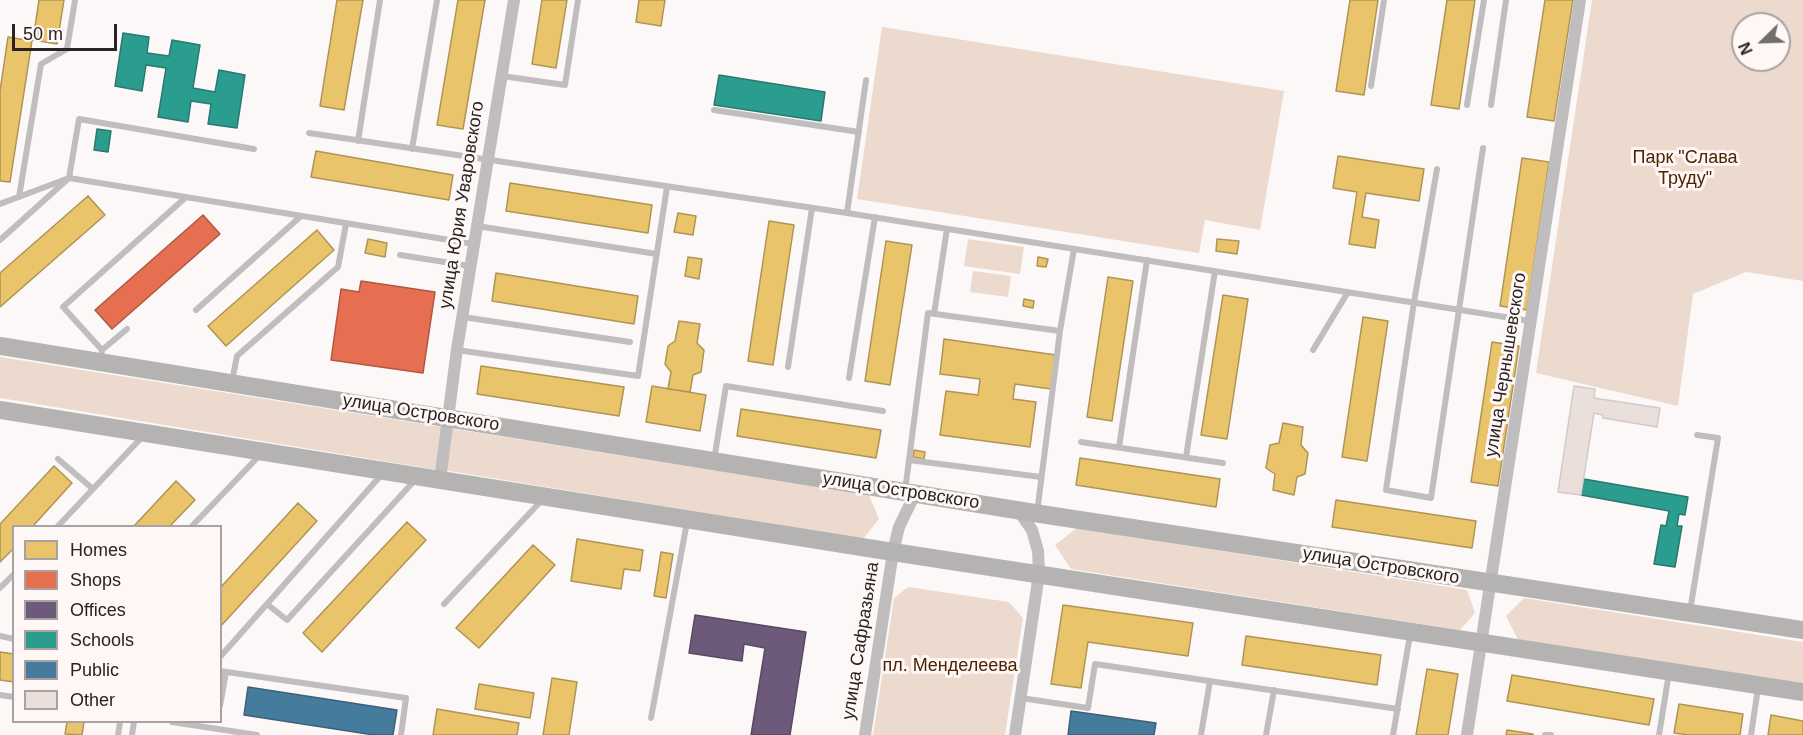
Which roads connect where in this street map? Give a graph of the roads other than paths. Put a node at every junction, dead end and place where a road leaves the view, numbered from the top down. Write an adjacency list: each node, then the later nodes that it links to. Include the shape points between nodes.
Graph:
1 (75, 0): 26 (lane, via 67,49 41,64)
2 (380, 0): 18 (lane)
3 (436, 0): 21 (lane)
4 (514, 0): 10 (street, улица Юрия Уваровского)
5 (578, 0): 10 (lane, via 565,85)
6 (1384, 0): 12 (lane)
7 (1484, 0): 13 (lane)
8 (1506, 0): 14 (lane)
9 (1580, 0): 50 (street, улица Чернышевского)
10 (502, 76): 22 (street, улица Юрия Уваровского)
11 (866, 80): 16 (lane)
12 (1371, 86)
13 (1467, 105)
14 (1491, 105)
15 (714, 110): 16 (lane)
16 (859, 132): 30 (lane)
17 (309, 133): 18 (lane)
18 (358, 141): 21 (lane)
19 (1483, 148): 46 (lane)
20 (254, 149): 24 (lane, via 79,119)
21 (412, 149): 22 (lane)
22 (488, 161): 25 (lane); 34 (street, улица Юрия Уваровского)
23 (1437, 170): 45 (lane)
24 (69, 178): 26 (lane); 27 (lane); 36 (lane)
25 (667, 187): 29 (lane); 39 (lane)
26 (19, 197): 28 (lane)
27 (185, 198): 31 (lane); 57 (lane, via 63,307)
28 (0, 204)
29 (812, 208): 30 (lane); 58 (lane)
30 (847, 213): 32 (lane)
31 (300, 217): 33 (lane); 47 (lane)
32 (875, 218): 35 (lane); 59 (lane)
33 (346, 224): 37 (lane); 60 (lane, via 338,267 237,356)
34 (477, 226): 37 (street, улица Юрия Уваровского); 39 (lane)
35 (948, 229): 38 (lane); 48 (lane)
36 (0, 240)
37 (474, 244): 42 (street, улица Юрия Уваровского)
38 (1074, 249): 41 (lane); 52 (lane)
39 (657, 254): 55 (lane, via 638,376)
40 (400, 255): 42 (lane)
41 (1147, 260): 43 (lane); 67 (lane)
42 (470, 266): 49 (street, улица Юрия Уваровского)
43 (1215, 271): 44 (lane); 69 (lane)
44 (1348, 292): 45 (lane); 56 (lane)
45 (1414, 302): 46 (lane); 46 (lane, via 1386,490 1431,498)
46 (1459, 309): 50 (lane)
47 (196, 310)
48 (934, 314): 52 (lane); 71 (lane, via 928,313)
49 (462, 317): 53 (lane); 55 (street, улица Юрия Уваровского)
50 (1531, 321): 89 (street, улица Чернышевского)
51 (127, 329): 57 (lane)
52 (1060, 331): 76 (lane)
53 (630, 342)
54 (0, 346): 57 (main road, улица Островского)
55 (457, 350): 63 (street, улица Юрия Уваровского)
56 (1313, 350)
57 (101, 356): 60 (main road, улица Островского)
58 (788, 367)
59 (849, 378)
60 (232, 383): 63 (main road, улица Островского)
61 (0, 411): 64 (main road)
62 (884, 411): 72 (lane, via 726,386)
63 (448, 417): 72 (main road, улица Островского); 77 (street, улица Юрия Уваровского)
64 (146, 433): 68 (main road); 78 (lane)
65 (1697, 435): 93 (lane, via 1718,438)
66 (1081, 442): 67 (lane)
67 (1119, 447): 69 (lane)
68 (262, 452): 74 (main road); 85 (lane)
69 (1186, 458): 73 (lane)
70 (58, 459): 78 (lane)
71 (909, 460): 76 (lane); 79 (lane)
72 (714, 461): 79 (main road, улица Островского)
73 (1224, 463)
74 (384, 471): 75 (main road); 91 (lane)
75 (419, 477): 77 (main road); 91 (lane, via 287,620)
76 (1041, 477): 82 (lane)
77 (440, 480): 80 (main road)
78 (93, 489): 84 (lane)
79 (910, 493): 81 (main road, улица Островского); 86 (street, улица Сафразьяна)
80 (546, 496): 83 (main road); 92 (lane)
81 (1018, 510): 82 (main road, улица Островского); 87 (street, via 1032,530)
82 (1037, 513): 89 (main road, улица Островского)
83 (688, 519): 86 (main road); 106 (lane)
84 (59, 525)
85 (193, 525)
86 (893, 552): 87 (main road); 111 (street, улица Сафразьяна)
87 (1039, 574): 95 (main road); 104 (street)
88 (12, 576): 90 (lane)
89 (1491, 583): 93 (main road, улица Островского); 96 (street, улица Чернышевского)
90 (0, 588)
91 (267, 604): 97 (lane)
92 (444, 604)
93 (1690, 612): 94 (main road, улица Островского)
94 (1803, 630)
95 (1410, 631): 96 (main road); 105 (lane)
96 (1482, 642): 99 (main road); 116 (street, улица Чернышевского)
97 (222, 655)
98 (222, 672): 110 (lane, via 406,698)
99 (1670, 673): 101 (main road); 119 (lane)
100 (1210, 681): 102 (lane); 104 (lane, via 1095,664 1088,708); 113 (lane)
101 (1758, 687): 103 (main road); 120 (lane)
102 (1274, 690): 105 (lane); 114 (lane)
103 (1803, 693)
104 (1020, 698): 112 (street)
105 (1398, 709): 115 (lane)
106 (651, 718)
107 (187, 723): 108 (lane)
108 (217, 725): 109 (lane)
109 (257, 735)
110 (400, 735)
111 (865, 735)
112 (1015, 735)
113 (1201, 735)
114 (1266, 735)
115 (1394, 735)
116 (1467, 735)
117 (1545, 735): 118 (lane)
118 (1551, 735)
119 (1659, 735)
120 (1751, 735)

